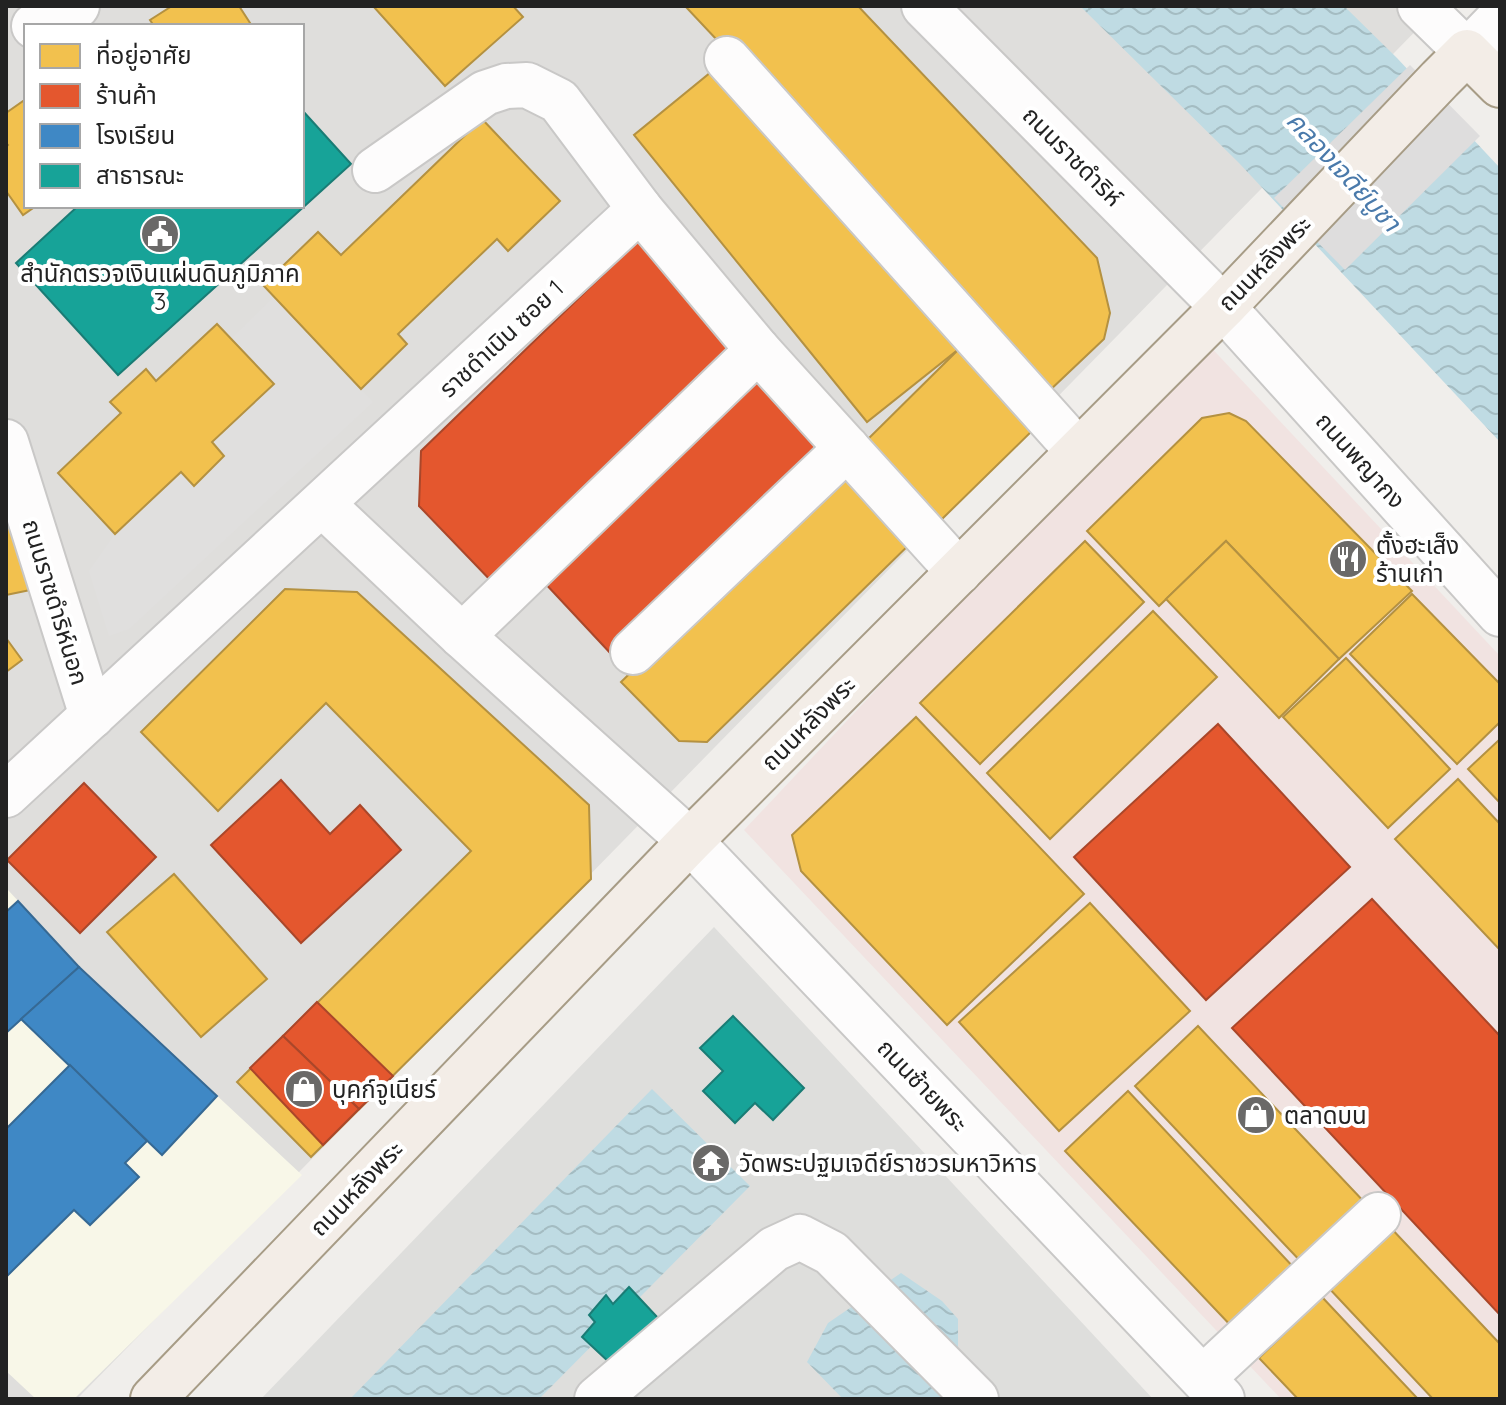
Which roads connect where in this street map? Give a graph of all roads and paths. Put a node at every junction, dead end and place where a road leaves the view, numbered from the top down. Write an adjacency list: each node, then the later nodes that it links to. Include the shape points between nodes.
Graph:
1 (77, 6): 5 (street)
2 (924, 6): 11 (street, ถนนราชดำริห์)
3 (1420, 6): 7 (street)
4 (1500, 18): 7 (street)
5 (38, 24)
6 (727, 59): 15 (street)
7 (1454, 65): 8 (main road); 11 (main road, ถนนหลังพระ)
8 (1500, 85)
9 (375, 170): 10 (street, via 485,93 527,85 559,101)
10 (640, 209): 12 (street); 16 (street, ราชดำเนิน ซอย 1)
11 (1223, 307): 15 (main road, ถนนหลังพระ); 18 (street, ถนนพญากง)
12 (758, 350): 14 (street); 19 (street)
13 (6, 442): 21 (street, ถนนราชดำริห์นอก)
14 (847, 448): 17 (street); 20 (street)
15 (1078, 451): 17 (main road, ถนนหลังพระ)
16 (322, 504): 19 (street, ถนนซ้ายพระ); 21 (street, ราชดำเนิน ซอย 1)
17 (959, 572): 23 (main road, ถนนหลังพระ)
18 (1500, 614)
19 (462, 636): 23 (street, ถนนซ้ายพระ)
20 (633, 652)
21 (92, 716): 22 (street, ราชดำเนิน ซอย 1)
22 (6, 795)
23 (690, 841): 25 (street, ถนนซ้ายพระ); 26 (main road, ถนนหลังพระ)
24 (1378, 1215): 25 (street)
25 (1213, 1389)
26 (153, 1399)
27 (597, 1399): 28 (street, via 774,1249 800,1237 831,1253)
28 (976, 1399)

